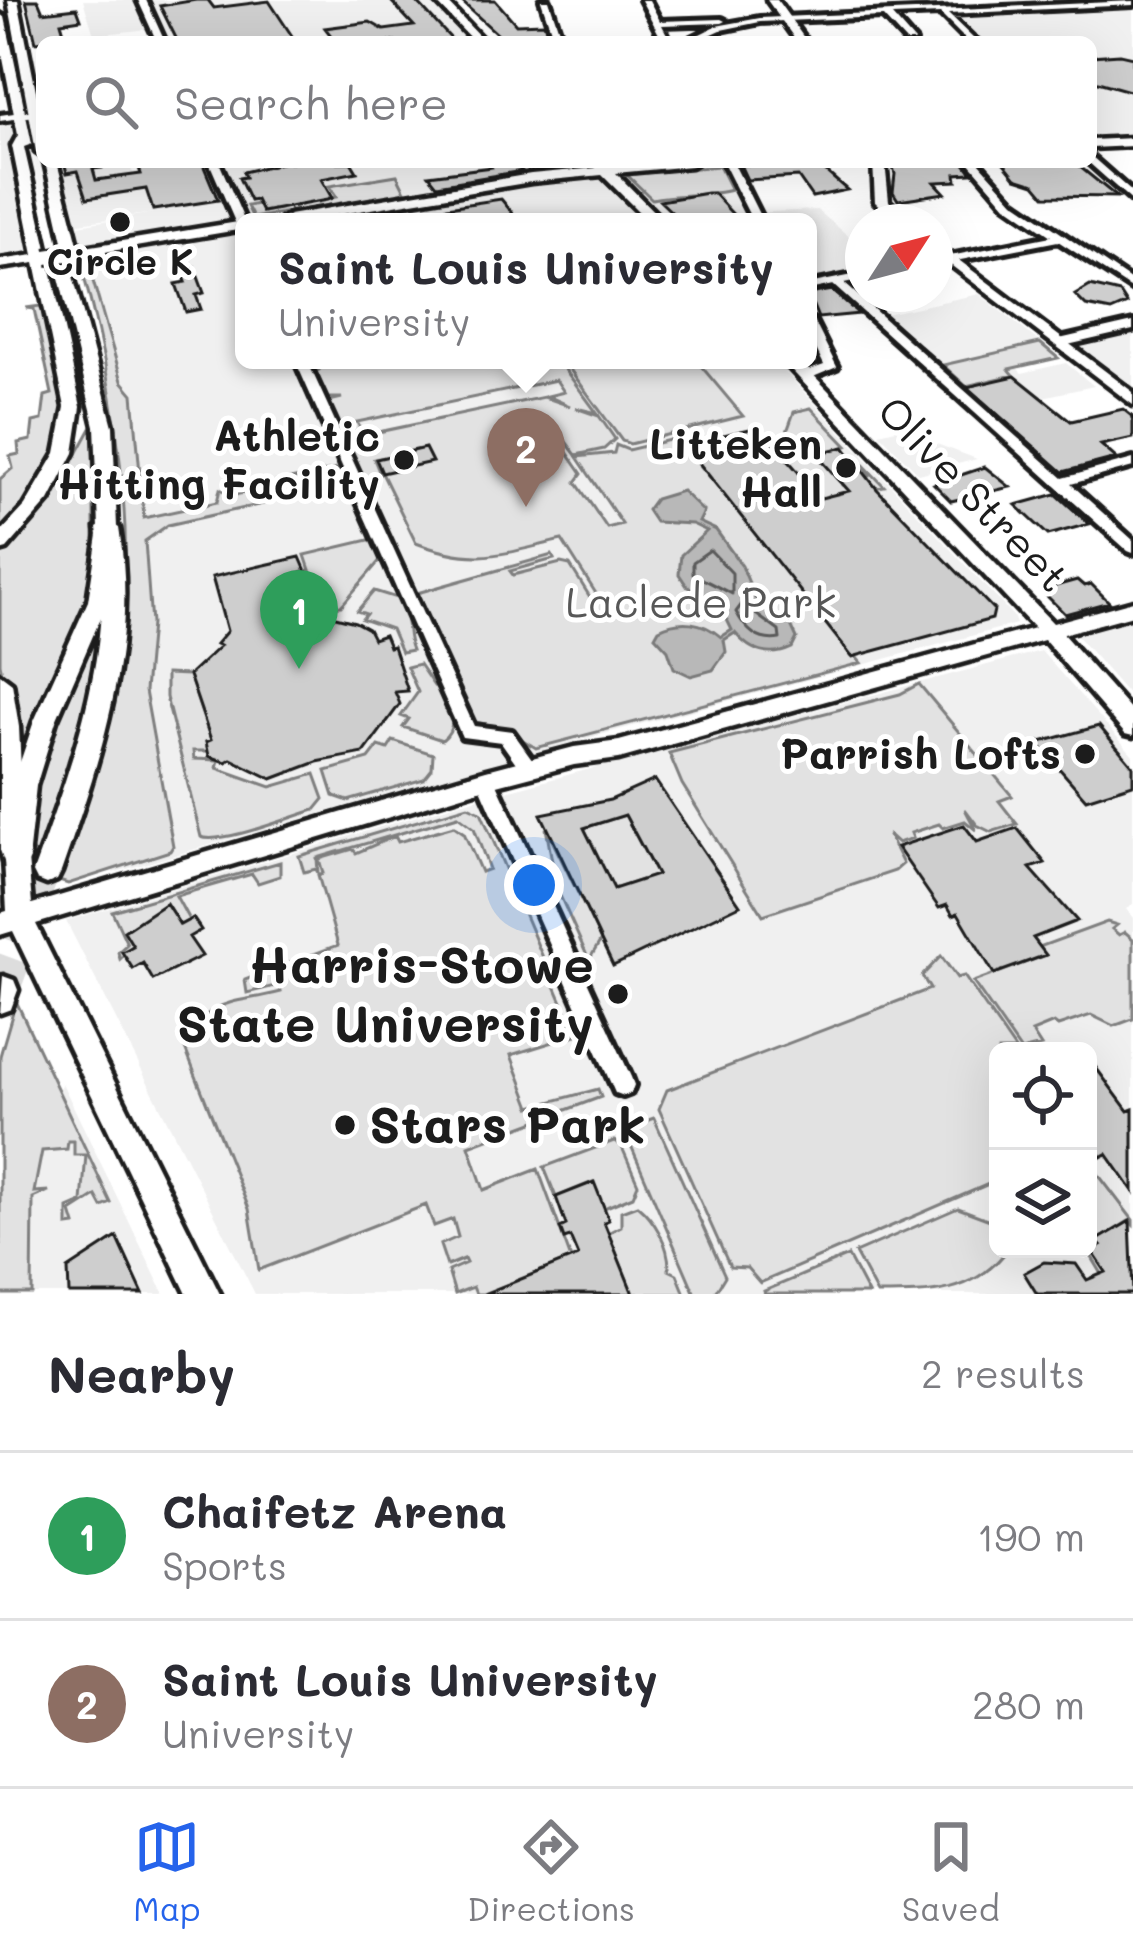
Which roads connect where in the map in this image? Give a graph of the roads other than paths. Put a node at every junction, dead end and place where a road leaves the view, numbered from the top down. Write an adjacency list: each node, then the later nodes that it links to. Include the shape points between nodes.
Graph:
1 (13, 0): 25 (main road)
2 (142, 0): 17 (street)
3 (545, 0): 19 (street)
4 (645, 0): 16 (street)
5 (772, 0): 14 (main road)
6 (974, 0): 10 (street)
7 (1104, 2): 9 (street); 10 (street)
8 (445, 3): 18 (main road)
9 (1133, 3)
10 (983, 9): 11 (street)
11 (941, 10): 12 (street); 24 (street)
12 (884, 13): 14 (street); 23 (street)
13 (0, 17): 27 (main road)
14 (785, 18): 15 (street); 22 (main road)
15 (752, 21): 16 (street); 21 (street)
16 (657, 23): 20 (street)
17 (158, 36)
18 (475, 36)
19 (557, 36)
20 (664, 36)
21 (701, 36)
22 (798, 36)
23 (905, 36)
24 (967, 36)
25 (36, 99)
26 (36, 112): 27 (street)
27 (20, 115): 28 (street); 47 (main road, via 19,146)
28 (0, 118)
29 (1133, 142): 30 (main road)
30 (1097, 144)
31 (1097, 165): 39 (street)
32 (48, 168): 47 (main road)
33 (217, 168): 41 (street)
34 (592, 168): 42 (main road)
35 (602, 168): 43 (main road)
36 (731, 168): 44 (street)
37 (879, 168): 40 (main road)
38 (979, 168): 46 (street, via 1010,203)
39 (1133, 199)
40 (884, 204)
41 (237, 213)
42 (321, 213)
43 (648, 213)
44 (754, 213)
45 (235, 228): 47 (main road)
46 (1060, 237): 48 (street); 54 (street)
47 (56, 255): 49 (main road); 64 (main road, via 103,364); 65 (main road, via 85,421 68,465)
48 (953, 258)
49 (0, 264)
50 (953, 267): 57 (main road)
51 (845, 279): 52 (street)
52 (835, 281): 53 (street); 63 (street)
53 (817, 284)
54 (1133, 287)
55 (1133, 326): 57 (street)
56 (817, 339): 60 (street, via 831,367)
57 (1060, 343): 61 (main road)
58 (305, 369): 71 (street, via 468,732 506,736)
59 (799, 369): 60 (main road, Olive Street)
60 (806, 376): 68 (main road, Olive Street)
61 (1133, 400)
62 (1133, 464): 63 (street)
63 (1059, 483): 66 (street)
64 (108, 528): 73 (main road, via 92,621 32,755); 74 (highway, via 113,592 103,689)
65 (0, 545)
66 (1133, 548)
67 (1133, 608): 68 (main road)
68 (1051, 632): 70 (main road, Olive Street); 71 (main road, via 619,751)
69 (0, 683): 73 (highway)
70 (1133, 728)
71 (530, 768): 72 (main road)
72 (486, 779): 75 (main road); 76 (street)
73 (16, 859): 75 (main road)
74 (47, 872)
75 (7, 917): 77 (main road)
76 (623, 1085)
77 (204, 1294)

